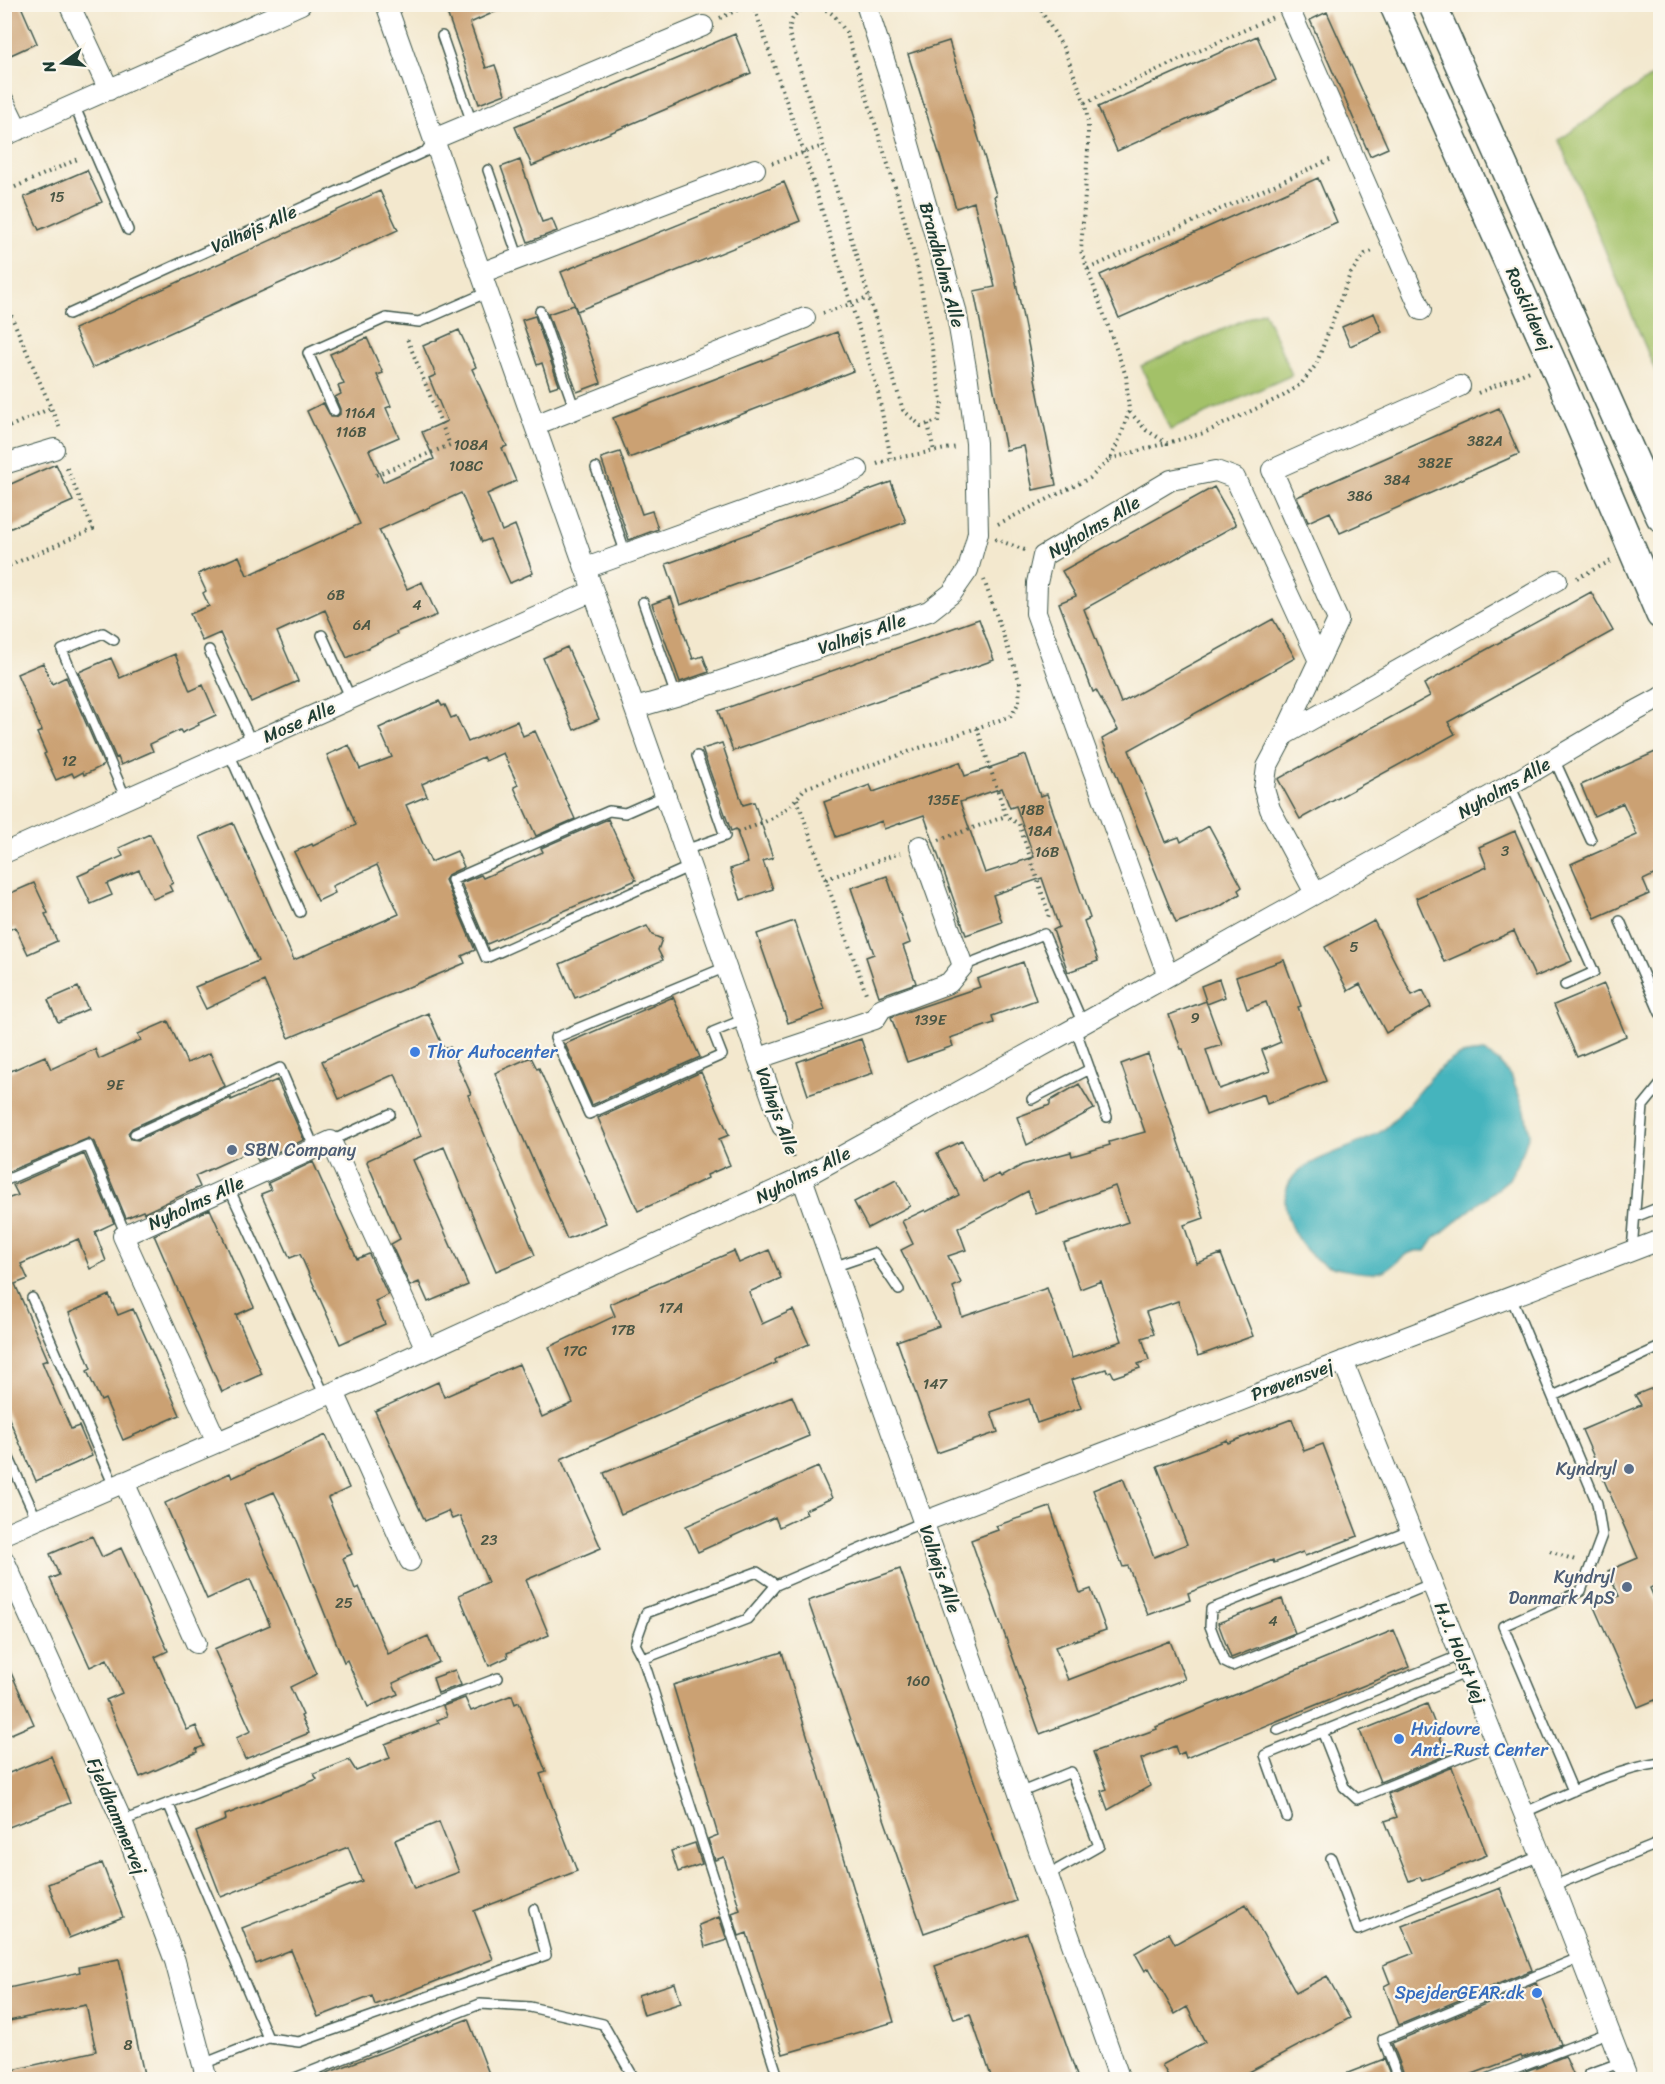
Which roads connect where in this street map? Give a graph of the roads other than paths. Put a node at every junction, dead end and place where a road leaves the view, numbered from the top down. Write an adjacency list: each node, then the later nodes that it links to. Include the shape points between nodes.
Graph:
1 (69, 4): 10 (street)
2 (301, 4): 10 (street)
3 (386, 4): 15 (street, Valhøjs Alle)
4 (866, 4): 35 (street, Brandholms Alle, via 956,310 976,443)
5 (1393, 4): 41 (main road, Roskildevej)
6 (1432, 4): 34 (main road, Roskildevej)
7 (1288, 7): 22 (street)
8 (703, 26): 13 (street, Valhøjs Alle)
9 (442, 36): 13 (lane)
10 (109, 90): 12 (street)
11 (4, 101): 14 (street)
12 (74, 105): 14 (street); 18 (lane)
13 (472, 123): 15 (street, Valhøjs Alle)
14 (11, 133)
15 (434, 139): 20 (street, Valhøjs Alle); 24 (lane, Valhøjs Alle, via 426,151)
16 (754, 169): 19 (street)
17 (488, 170): 19 (lane)
18 (128, 230)
19 (519, 259): 20 (street)
20 (481, 273): 21 (street, Valhøjs Alle)
21 (488, 292): 28 (lane, via 419,322 386,318 308,353); 29 (street, Valhøjs Alle)
22 (1421, 310)
23 (540, 311): 27 (lane)
24 (69, 314)
25 (806, 318): 27 (street)
26 (1460, 386): 45 (street, via 1272,470 1338,620)
27 (575, 410): 29 (street)
28 (334, 411)
29 (535, 425): 37 (street, Valhøjs Alle)
30 (54, 449): 31 (street)
31 (4, 464)
32 (596, 468): 36 (lane)
33 (858, 470): 36 (street)
34 (1660, 517)
35 (978, 534): 46 (street, Valhøjs Alle, via 968,570 952,593 929,611)
36 (626, 554): 37 (street)
37 (586, 568): 39 (street, Valhøjs Alle)
38 (1557, 580): 50 (street)
39 (593, 591): 48 (street, Mose Alle); 49 (street, Valhøjs Alle)
40 (643, 602): 46 (lane)
41 (1660, 615)
42 (322, 634): 48 (lane)
43 (114, 640): 57 (lane, via 103,633 62,650)
44 (208, 650): 51 (lane)
45 (1320, 661): 50 (street); 67 (street, Nyholms Alle, via 1235,478 1216,471 1171,480 1043,556 1036,613)
46 (676, 696): 49 (street, Valhøjs Alle)
47 (1660, 698): 54 (street, Nyholms Alle)
48 (351, 699): 51 (street, Mose Alle)
49 (635, 708): 56 (street, Valhøjs Alle)
50 (1284, 735): 62 (street, via 1267,767 1264,789 1270,809)
51 (252, 743): 52 (street, Mose Alle)
52 (229, 753): 57 (street, Mose Alle); 63 (lane)
53 (697, 756): 61 (lane, via 725,836)
54 (1554, 759): 55 (street, Nyholms Alle); 58 (lane)
55 (1510, 785): 62 (street, Nyholms Alle); 68 (lane, via 1594,972)
56 (666, 795): 61 (street, Valhøjs Alle); 61 (lane, via 625,813 609,811 452,880 486,958)
57 (126, 799): 60 (street, Mose Alle)
58 (1591, 840)
59 (920, 846): 65 (street)
60 (4, 853)
61 (688, 858): 66 (street, Valhøjs Alle)
62 (1315, 893): 67 (street, Nyholms Alle)
63 (300, 912)
64 (1620, 921): 69 (lane)
65 (963, 966): 71 (lane, Valhøjs Alle, via 1044,934); 72 (street, Valhøjs Alle, via 950,983 882,1008 875,1019)
66 (726, 967): 70 (street, Valhøjs Alle); 70 (lane, via 555,1038 589,1114 722,1055 713,1032)
67 (1168, 976): 71 (street, Nyholms Alle)
68 (1565, 986)
69 (1660, 1013)
70 (745, 1019): 72 (street, Valhøjs Alle)
71 (1079, 1026): 73 (lane); 81 (street, Nyholms Alle)
72 (759, 1058): 78 (street, Valhøjs Alle)
73 (1090, 1069): 75 (lane); 77 (lane)
74 (1660, 1085): 85 (lane, via 1643,1106)
75 (1032, 1098)
76 (390, 1114): 80 (lane)
77 (1107, 1117)
78 (782, 1126)
79 (135, 1134): 80 (lane, via 280,1068)
80 (323, 1145): 83 (street, Nyholms Alle); 94 (street)
81 (802, 1178): 89 (street, Valhøjs Alle); 94 (street, Nyholms Alle)
82 (4, 1181): 86 (lane, via 88,1145)
83 (229, 1188): 86 (street, Nyholms Alle); 96 (lane)
84 (1660, 1207): 85 (lane)
85 (1635, 1217): 88 (lane)
86 (126, 1235): 98 (street, Nyholms Alle, via 123,1236)
87 (1660, 1240): 88 (street, Prøvensvej)
88 (1632, 1251): 91 (street, Prøvensvej)
89 (833, 1267): 90 (lane, via 874,1253); 102 (street, Valhøjs Alle)
90 (899, 1290)
91 (1511, 1297): 95 (street, Prøvensvej); 97 (lane)
92 (32, 1298): 100 (lane)
93 (1660, 1347): 97 (lane)
94 (426, 1349): 96 (street, Nyholms Alle)
95 (1343, 1360): 102 (street, Prøvensvej); 103 (street, H.J. Holst Vej)
96 (329, 1394): 98 (street, Nyholms Alle); 106 (street)
97 (1553, 1396): 117 (lane, via 1597,1503 1602,1535 1581,1591 1503,1626)
98 (217, 1442): 100 (street, Nyholms Alle)
99 (4, 1447): 101 (lane)
100 (119, 1484): 101 (street, Nyholms Alle); 109 (street)
101 (37, 1520): 104 (street, Nyholms Alle)
102 (923, 1522): 108 (lane); 118 (street, Valhøjs Alle)
103 (1412, 1530): 107 (street, H.J. Holst Vej); 107 (lane, via 1211,1609 1213,1635 1224,1662 1232,1666)
104 (4, 1534)
105 (4, 1560): 122 (street, Fjeldhammervej)
106 (410, 1561)
107 (1433, 1582): 111 (street, H.J. Holst Vej)
108 (776, 1585): 110 (lane, via 747,1618); 110 (lane, via 757,1572 646,1613 635,1644)
109 (196, 1642)
110 (643, 1659): 137 (lane)
111 (1465, 1664): 113 (lane); 114 (lane); 115 (street, H.J. Holst Vej)
112 (498, 1678): 119 (lane)
113 (1278, 1730)
114 (1322, 1731): 115 (lane, via 1344,1787 1357,1798); 121 (lane, via 1265,1755)
115 (1496, 1742): 120 (street, H.J. Holst Vej)
116 (1660, 1763): 117 (lane)
117 (1574, 1791): 120 (lane)
118 (1019, 1793): 127 (street, Valhøjs Alle); 127 (lane, via 1071,1772 1099,1846)
119 (168, 1803): 122 (lane); 132 (lane)
120 (1523, 1813): 124 (street, H.J. Holst Vej)
121 (1287, 1817)
122 (122, 1821): 134 (street, Fjeldhammervej, via 175,1961)
123 (1658, 1844): 125 (lane); 128 (lane)
124 (1540, 1856): 126 (lane, via 1358,1930); 128 (street, H.J. Holst Vej)
125 (1660, 1857)
126 (1331, 1858)
127 (1048, 1875): 138 (street, Valhøjs Alle)
128 (1553, 1886): 130 (street, H.J. Holst Vej)
129 (534, 1910): 132 (lane, via 546,1955 299,2042)
130 (1581, 1958): 131 (street, H.J. Holst Vej); 139 (lane, via 1383,2039)
131 (1610, 2032): 133 (street, H.J. Holst Vej); 140 (lane)
132 (268, 2038): 134 (lane)
133 (1625, 2071): 141 (lane, via 1588,2074)
134 (205, 2072)
135 (290, 2079): 136 (lane, via 480,2004 530,2007 603,2024)
136 (635, 2079)
137 (779, 2079)
138 (1120, 2079)
139 (1399, 2079)
140 (1484, 2079)
141 (1590, 2079)

